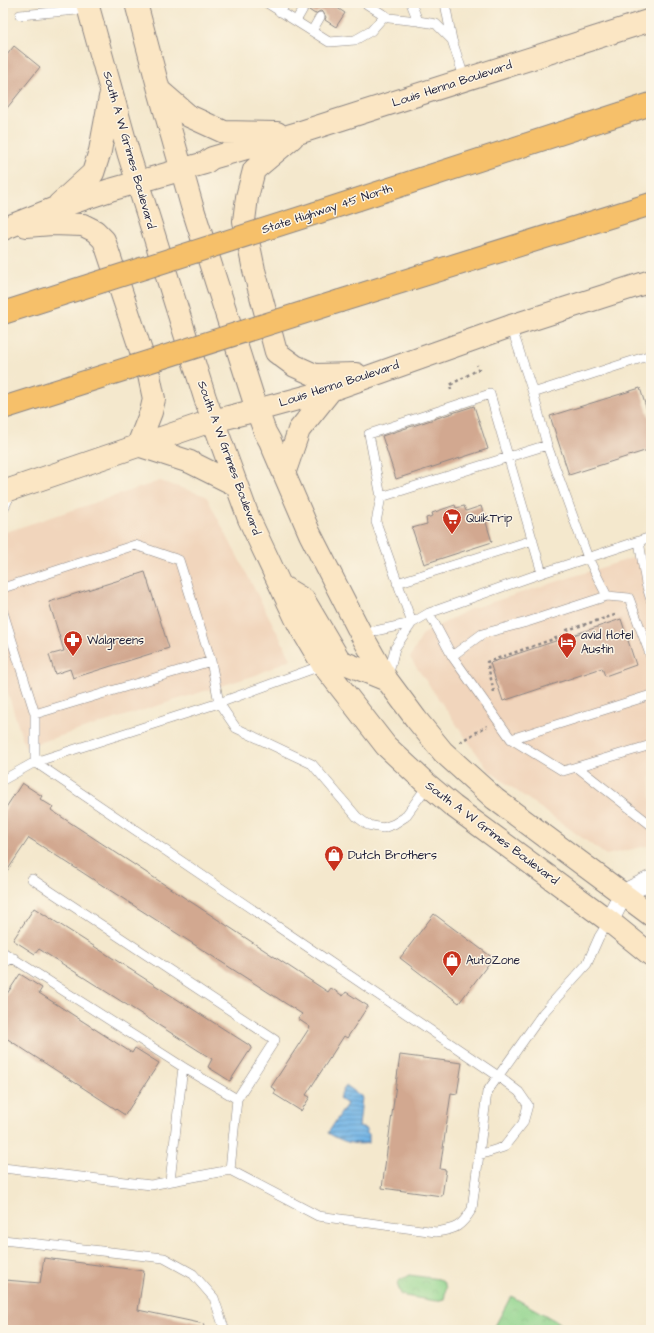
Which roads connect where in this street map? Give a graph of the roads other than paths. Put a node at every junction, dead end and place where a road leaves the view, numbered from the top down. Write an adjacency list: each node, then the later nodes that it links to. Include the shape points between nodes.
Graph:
1 (136, 3): 19 (main road)
2 (267, 3): 9 (lane)
3 (286, 3): 9 (lane)
4 (365, 3): 11 (lane)
5 (411, 3): 13 (lane)
6 (445, 3): 17 (lane)
7 (88, 6): 10 (lane); 20 (main road, South A W Grimes Boulevard)
8 (304, 7): 15 (lane)
9 (280, 12): 15 (lane)
10 (20, 15)
11 (386, 15): 13 (lane, via 389,18); 16 (lane, via 371,31 355,40 329,42)
12 (320, 17): 16 (lane)
13 (418, 20): 17 (lane, via 436,24)
14 (651, 20): 18 (main road, Louis Henna Boulevard)
15 (296, 21): 16 (lane)
16 (312, 31)
17 (452, 40): 18 (lane)
18 (465, 80): 22 (main road, Louis Henna Boulevard)
19 (159, 90): 22 (main road, via 189,116 224,132); 23 (main road)
20 (111, 92): 24 (main road, South A W Grimes Boulevard); 26 (main road, via 100,151 93,173)
21 (651, 104): 29 (highway, State Highway 45 North, bridge)
22 (298, 133): 23 (main road, Louis Henna Boulevard); 32 (main road, via 254,170 244,220 254,270 276,352 295,366 314,375)
23 (181, 169): 24 (main road, Louis Henna Boulevard); 36 (main road)
24 (137, 183): 26 (main road, Louis Henna Boulevard); 37 (main road, South A W Grimes Boulevard)
25 (651, 204): 35 (highway, bridge)
26 (54, 209): 27 (main road, Louis Henna Boulevard)
27 (6, 228): 38 (main road, via 52,224 83,225 95,231 104,240 149,375 154,399)
28 (651, 281): 30 (main road, Louis Henna Boulevard)
29 (3, 314)
30 (512, 326): 32 (main road, Louis Henna Boulevard); 34 (lane)
31 (651, 355): 34 (lane)
32 (375, 373): 33 (main road, Louis Henna Boulevard)
33 (331, 390): 36 (main road, Louis Henna Boulevard); 41 (main road, via 299,430)
34 (532, 393): 39 (lane)
35 (3, 408)
36 (257, 410): 37 (main road, Louis Henna Boulevard); 41 (main road)
37 (213, 421): 38 (main road, Louis Henna Boulevard); 42 (main road, South A W Grimes Boulevard)
38 (138, 445): 42 (main road, via 190,462); 43 (main road, Louis Henna Boulevard)
39 (547, 445): 40 (lane); 49 (lane)
40 (509, 458): 44 (lane); 44 (lane, via 490,394 369,434); 47 (lane)
41 (284, 474): 60 (main road, via 310,534)
42 (236, 485): 53 (main road, South A W Grimes Boulevard)
43 (9, 490): 45 (lane)
44 (381, 497): 51 (lane, via 376,522)
45 (3, 510)
46 (651, 537): 48 (lane)
47 (533, 540): 50 (lane); 51 (lane)
48 (640, 541): 49 (lane); 52 (lane)
49 (588, 558): 50 (lane); 55 (lane)
50 (542, 573): 58 (lane)
51 (398, 583): 59 (lane)
52 (648, 583): 56 (lane)
53 (280, 586): 64 (main road, South A W Grimes Boulevard); 65 (main road, via 304,600 340,661)
54 (3, 588): 63 (lane, via 135,545 180,560)
55 (607, 596): 61 (lane, via 482,634); 62 (lane, via 629,598)
56 (651, 600)
57 (3, 612): 68 (lane)
58 (429, 613): 59 (lane); 61 (lane)
59 (412, 623): 60 (lane); 65 (lane, via 395,648)
60 (360, 634): 65 (main road)
61 (452, 656): 69 (lane)
62 (651, 657)
63 (211, 661): 67 (lane); 68 (lane)
64 (323, 665): 67 (lane); 74 (main road, South A W Grimes Boulevard, via 386,746)
65 (387, 680): 78 (main road, via 443,752 489,794)
66 (651, 695): 69 (lane)
67 (219, 703): 71 (lane); 74 (lane, via 236,728 312,764 357,817 368,824 383,828 405,818)
68 (35, 714): 71 (lane)
69 (511, 739): 72 (lane, via 563,771)
70 (651, 745): 72 (lane)
71 (35, 762): 73 (lane); 86 (lane)
72 (577, 767): 75 (lane)
73 (3, 780)
74 (428, 785): 80 (main road, South A W Grimes Boulevard, via 452,806)
75 (651, 825)
76 (32, 879): 87 (lane, via 275,1040)
77 (651, 880): 78 (street)
78 (623, 894): 79 (main road); 80 (street)
79 (651, 915)
80 (609, 921): 82 (main road, South A W Grimes Boulevard); 86 (lane, via 587,964 543,1013)
81 (3, 952): 83 (lane)
82 (651, 954)
83 (14, 958): 84 (lane); 85 (lane)
84 (3, 963)
85 (183, 1067): 87 (lane); 91 (lane)
86 (498, 1076): 88 (lane, via 487,1092); 88 (lane, via 519,1092 528,1105 524,1123 504,1147)
87 (238, 1099): 90 (lane)
88 (479, 1155): 90 (lane, via 472,1209 465,1220 452,1230 436,1232 318,1216)
89 (3, 1168): 91 (lane, via 151,1185)
90 (230, 1170): 91 (lane)
91 (170, 1181)
92 (3, 1240): 93 (lane, via 164,1258 193,1274 214,1298)
93 (224, 1330)

